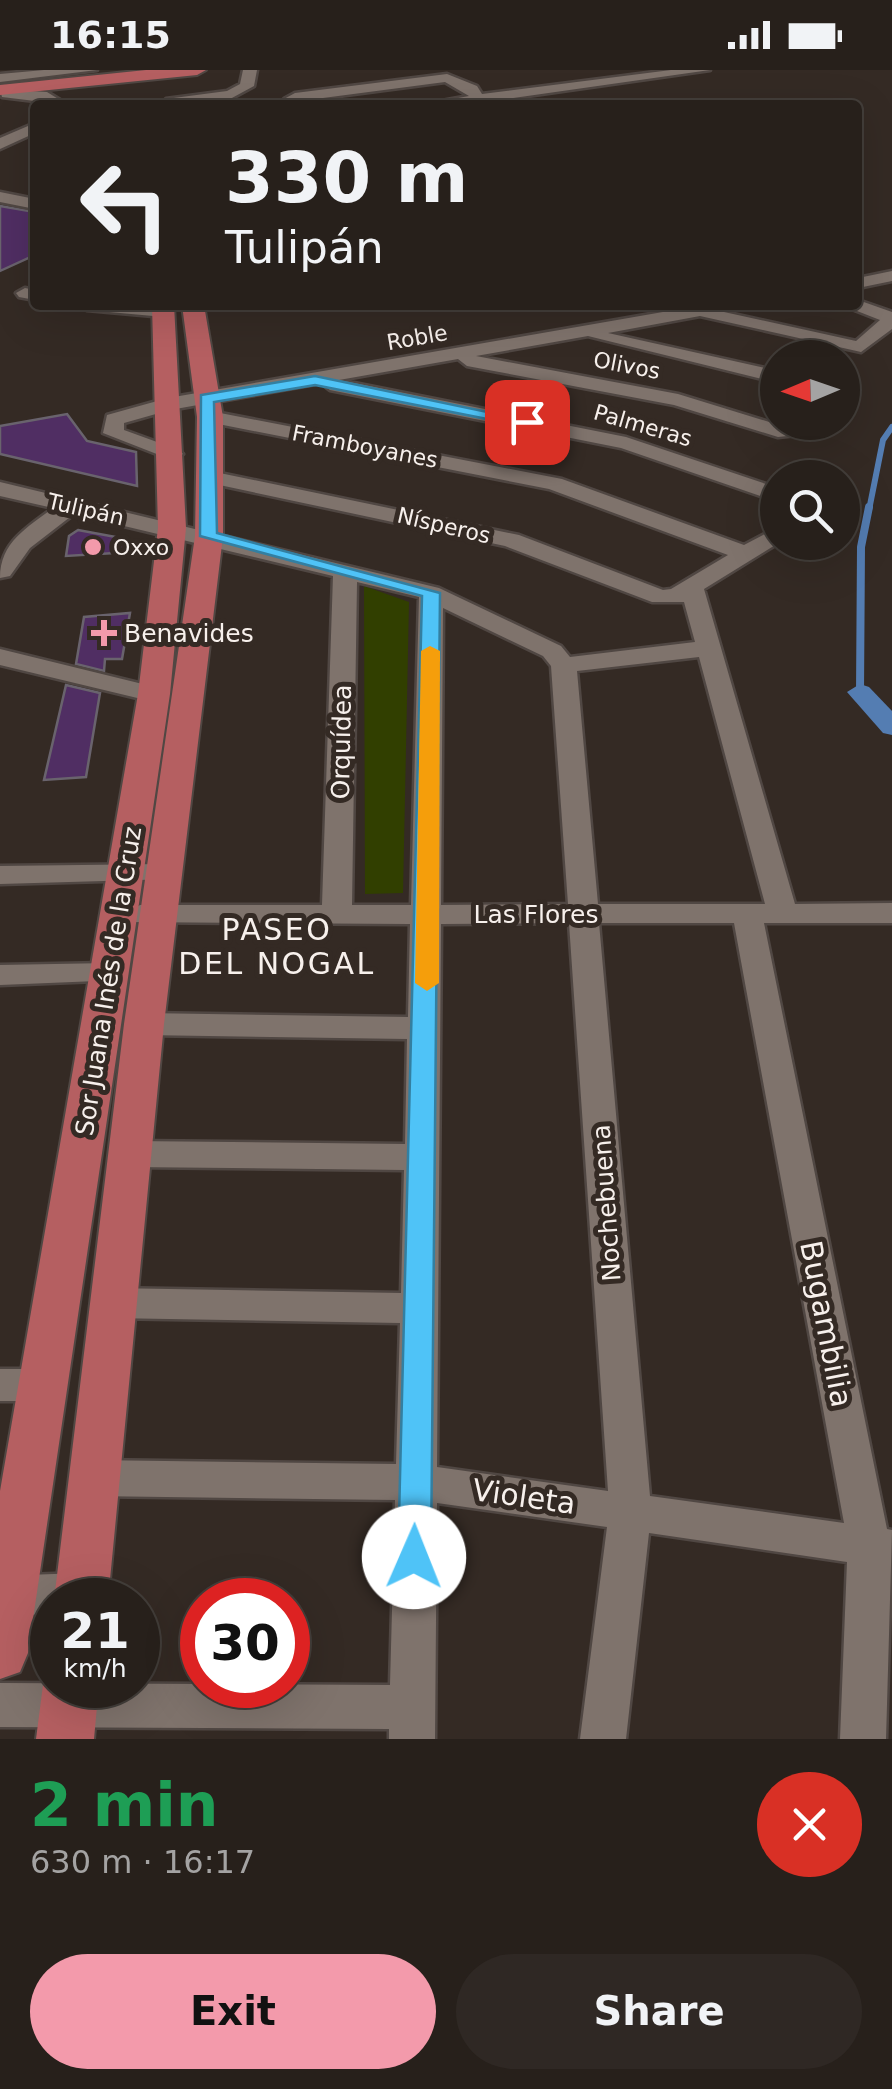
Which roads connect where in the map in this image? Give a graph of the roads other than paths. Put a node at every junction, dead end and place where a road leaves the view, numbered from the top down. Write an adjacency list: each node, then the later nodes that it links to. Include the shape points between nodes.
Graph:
1 (247, 70): 9 (street); 12 (street, via 248,86 238,93)
2 (408, 70): 5 (street)
3 (663, 70): 11 (street)
4 (702, 70): 11 (street)
5 (362, 73)
6 (550, 73): 14 (street)
7 (42, 74): 15 (main road); 17 (street)
8 (204, 74): 12 (main road)
9 (228, 74)
10 (336, 74): 16 (street)
11 (614, 79): 14 (street)
12 (164, 84): 15 (main road); 17 (main road, via 127,83)
13 (384, 85): 16 (street); 18 (street, via 453,78); 19 (street)
14 (570, 85): 18 (street)
15 (0, 86): 17 (main road)
16 (342, 90): 21 (street); 22 (street)
17 (73, 94): 20 (street)
18 (478, 98): 23 (street)
19 (404, 99)
20 (102, 100)
21 (293, 100)
22 (353, 100)
23 (463, 100)
24 (0, 119): 25 (street)
25 (30, 128)
26 (30, 130): 27 (street)
27 (0, 144)
28 (0, 197): 29 (street)
29 (30, 203)
30 (892, 276): 31 (street)
31 (862, 282)
32 (862, 306): 37 (street)
33 (173, 310): 42 (main road, Sor Juana Inés de la Cruz)
34 (174, 310): 43 (main road, Sor Juana Inés de la Cruz)
35 (706, 310): 36 (street, Roble)
36 (695, 312): 37 (street, via 858,347); 38 (street, Roble)
37 (892, 318)
38 (580, 332): 39 (street, Roble); 40 (street)
39 (449, 356): 41 (street, Roble); 44 (street, Olivos, via 678,400)
40 (760, 372)
41 (315, 381): 43 (street, Roble); 48 (street, Palmeras, via 626,443)
42 (168, 404): 43 (street, Roble); 45 (main road, Sor Juana Inés de la Cruz); 45 (street, Roble, via 114,419 113,432)
43 (208, 408): 46 (main road, Sor Juana Inés de la Cruz); 52 (street, Framboyanes, via 554,484)
44 (760, 425)
45 (172, 454): 50 (main road, Sor Juana Inés de la Cruz)
46 (210, 477): 50 (main road, Sor Juana Inés de la Cruz); 55 (street, Nísperos, via 511,540)
47 (0, 488): 49 (street, Tulipán)
48 (760, 490)
49 (71, 506): 50 (street, Tulipán); 54 (street, via 22,544)
50 (190, 532): 53 (street, Tulipán); 57 (main road, Sor Juana Inés de la Cruz)
51 (760, 546): 52 (street)
52 (747, 554): 55 (street)
53 (345, 569): 56 (street, Tulipán); 66 (street, Orquídea)
54 (2, 571)
55 (682, 592): 58 (street, Bugambilia)
56 (431, 593): 60 (street, Tulipán, via 552,652); 67 (street)
57 (179, 624): 61 (main road, Sor Juana Inés de la Cruz); 62 (main road, Sor Juana Inés de la Cruz)
58 (708, 648): 60 (street); 64 (street, Bugambilia)
59 (0, 656): 61 (street)
60 (564, 666): 68 (street, Nochebuena)
61 (154, 694): 62 (main road, Sor Juana Inés de la Cruz)
62 (144, 872): 63 (street); 69 (main road, Sor Juana Inés de la Cruz)
63 (0, 874)
64 (765, 913): 65 (street, Las Flores); 68 (street, Las Flores); 83 (street, Bugambilia)
65 (892, 913)
66 (337, 914): 67 (street, Las Flores); 69 (street, Las Flores)
67 (428, 914): 68 (street, Las Flores); 73 (street)
68 (584, 914): 82 (street, Nochebuena)
69 (138, 915): 70 (main road, Sor Juana Inés de la Cruz); 72 (main road, Sor Juana Inés de la Cruz)
70 (110, 972): 71 (street); 79 (main road, Sor Juana Inés de la Cruz)
71 (0, 976)
72 (144, 1024): 73 (street); 74 (main road, Sor Juana Inés de la Cruz)
73 (426, 1028): 75 (street)
74 (131, 1154): 75 (street); 76 (main road, Sor Juana Inés de la Cruz)
75 (423, 1157): 77 (street)
76 (111, 1303): 77 (street); 80 (main road, Sor Juana Inés de la Cruz)
77 (420, 1308): 81 (street)
78 (0, 1385): 79 (street)
79 (41, 1385): 85 (main road, Sor Juana Inés de la Cruz)
80 (94, 1478): 81 (street, Violeta); 84 (main road, Sor Juana Inés de la Cruz)
81 (416, 1482): 82 (street, Violeta); 90 (street)
82 (630, 1512): 83 (street, Violeta); 91 (street, Nochebuena)
83 (881, 1547): 92 (street, Bugambilia)
84 (83, 1578)
85 (4, 1596): 86 (street); 87 (main road, Sor Juana Inés de la Cruz)
86 (30, 1596)
87 (0, 1653)
88 (0, 1705): 89 (street)
89 (68, 1709): 90 (street)
90 (413, 1723)
91 (603, 1739)
92 (862, 1739)

